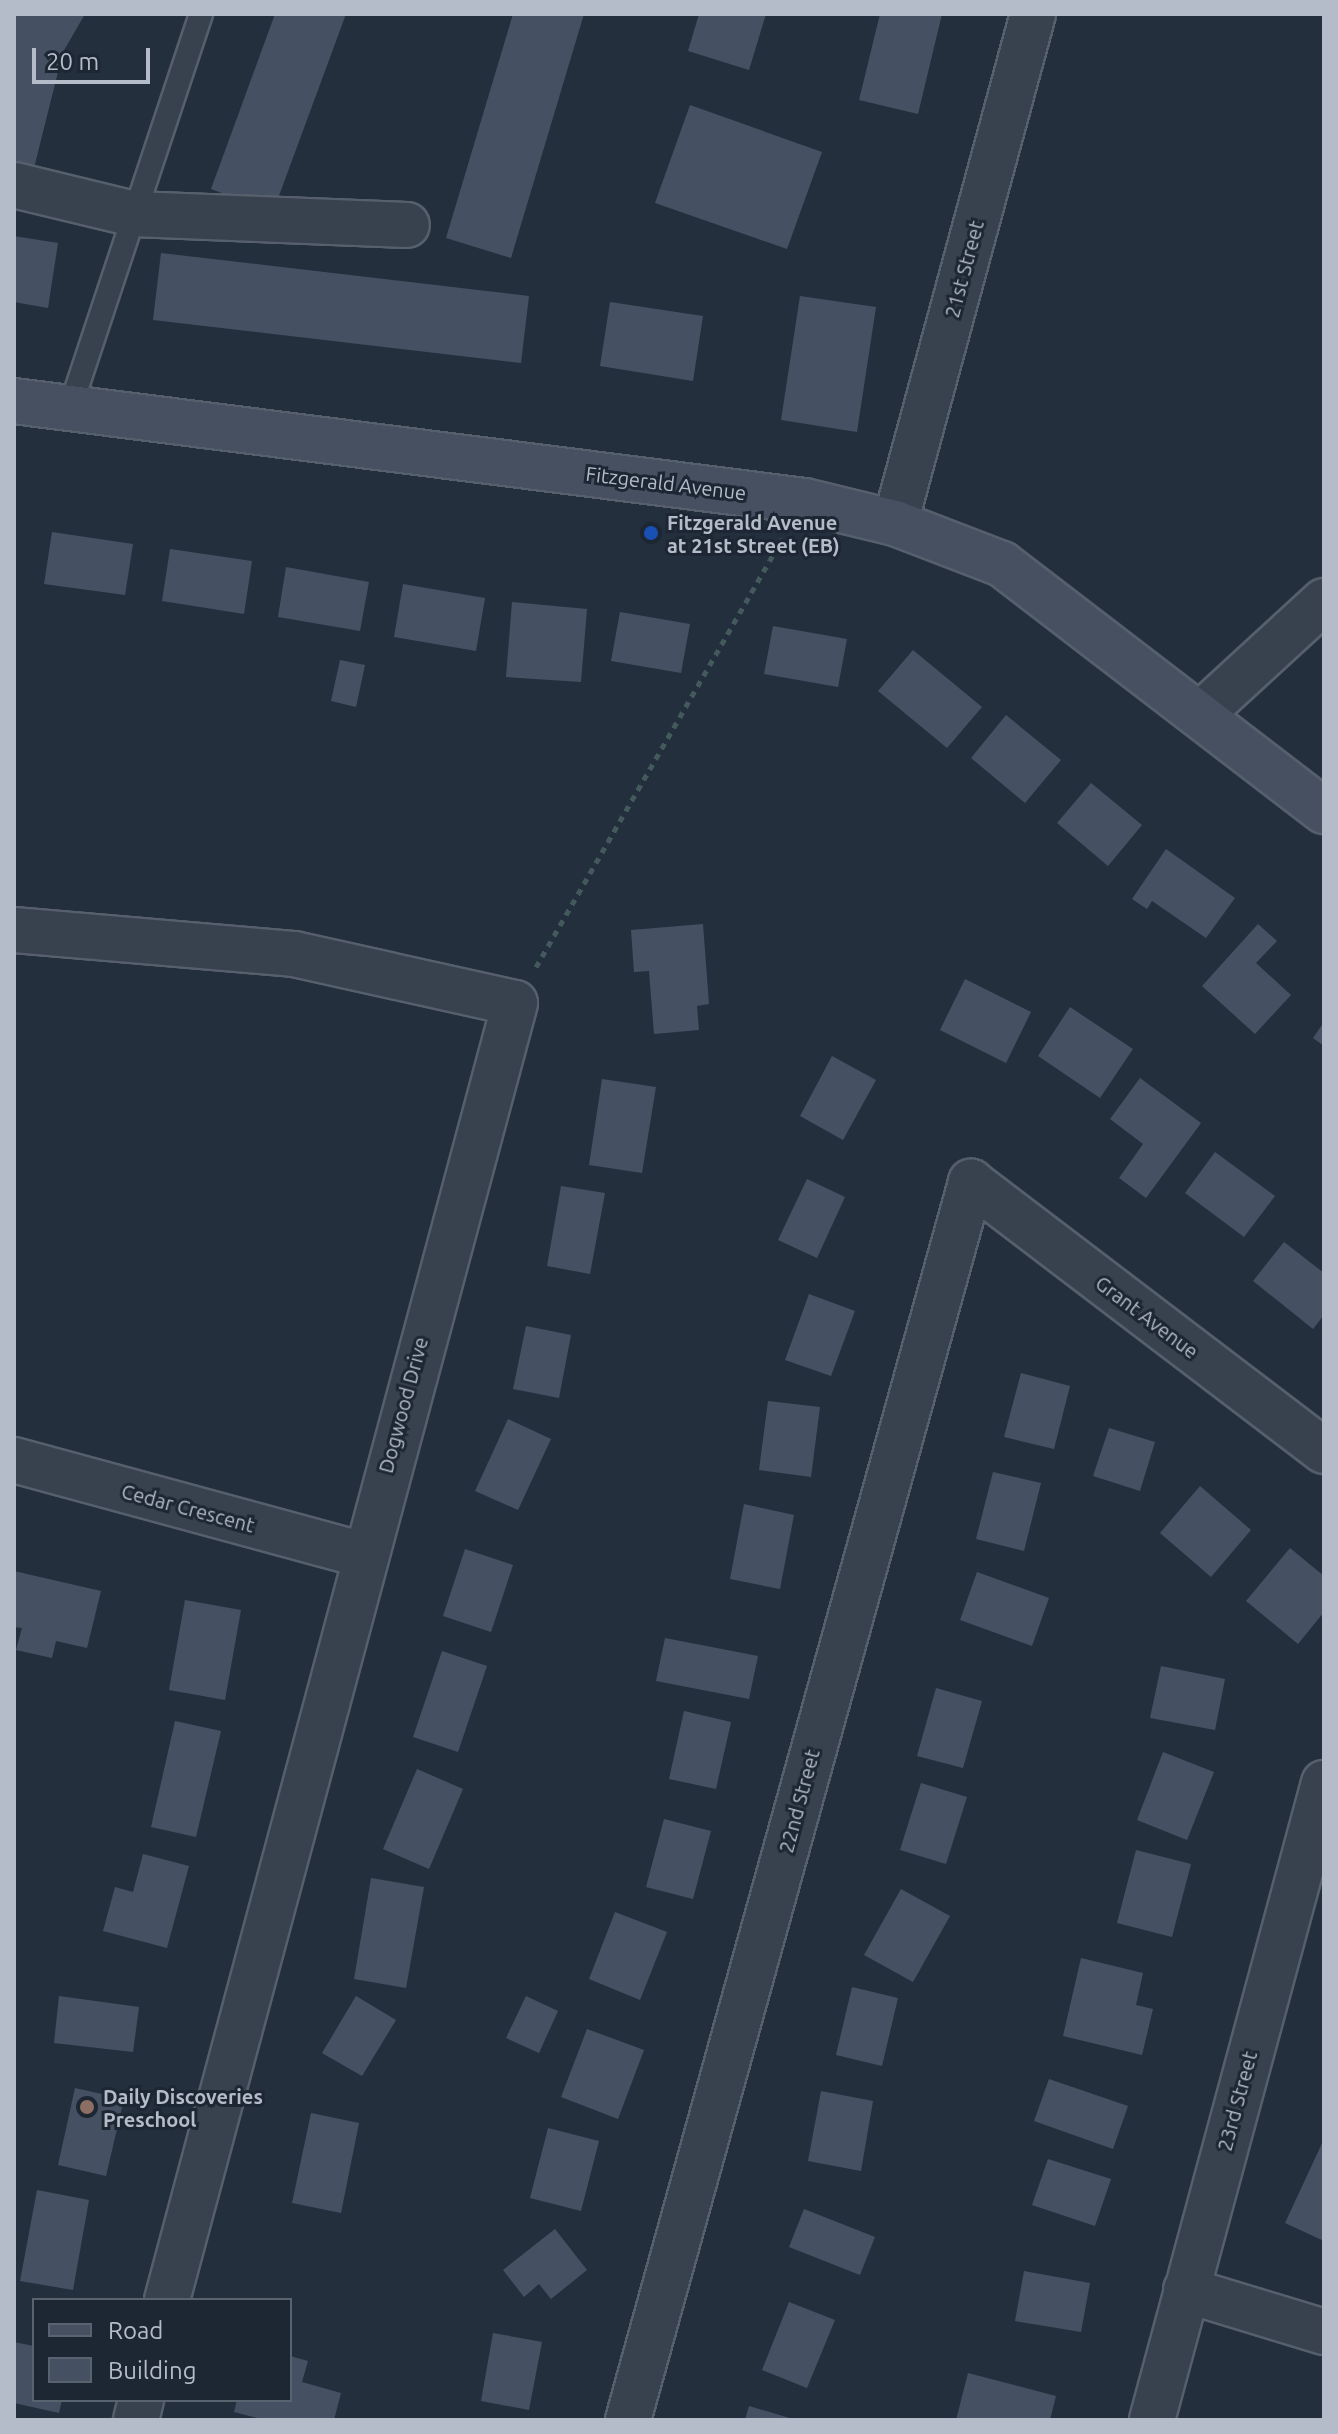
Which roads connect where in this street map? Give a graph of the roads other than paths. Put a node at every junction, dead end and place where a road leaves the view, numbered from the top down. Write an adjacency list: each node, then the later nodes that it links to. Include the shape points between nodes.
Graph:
1 (201, 14): 4 (lane)
2 (1033, 14): 8 (street, 21st Street)
3 (14, 185): 4 (street)
4 (134, 214): 5 (street); 7 (lane)
5 (407, 225)
6 (14, 401): 7 (street, Fitzgerald Avenue)
7 (70, 408): 8 (street, Fitzgerald Avenue, via 804,501)
8 (895, 523): 10 (street, Fitzgerald Avenue, via 1002,564)
9 (1324, 601): 10 (street)
10 (1201, 714): 11 (street, Fitzgerald Avenue)
11 (1324, 811)
12 (14, 930): 16 (street, Dogwood Drive, via 294,954 515,1003)
13 (971, 1182): 14 (street, Grant Avenue); 21 (street, 22nd Street)
14 (1324, 1451)
15 (14, 1460): 16 (street, Cedar Crescent)
16 (363, 1555): 19 (street, Dogwood Drive)
17 (1324, 1783): 18 (street, 23rd Street)
18 (1186, 2290): 20 (street); 22 (street, 23rd Street)
19 (168, 2298)
20 (1324, 2332)
21 (628, 2420)
22 (1152, 2420)

